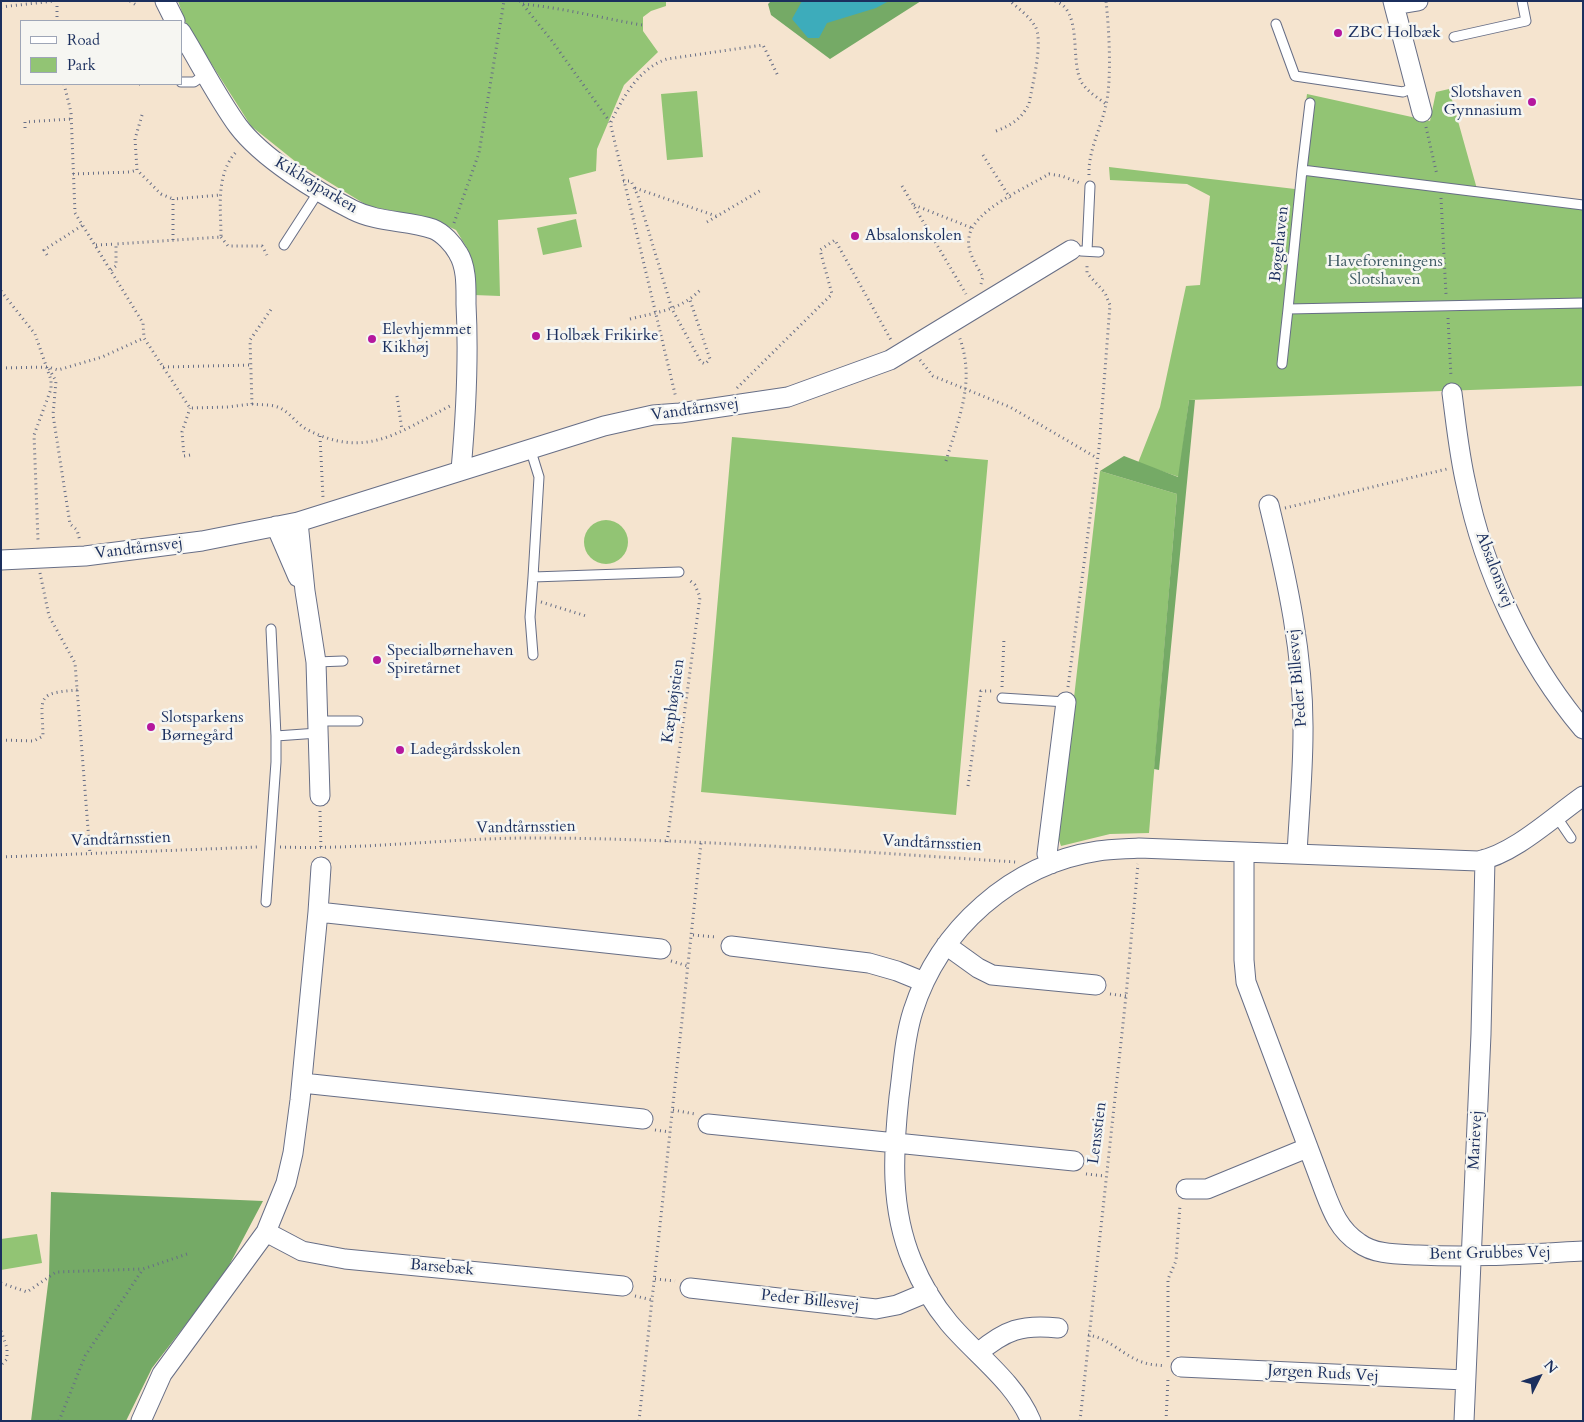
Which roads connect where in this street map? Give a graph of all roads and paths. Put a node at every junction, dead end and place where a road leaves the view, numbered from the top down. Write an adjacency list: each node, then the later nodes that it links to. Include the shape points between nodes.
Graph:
1 (55, 1): 13 (path); 14 (path)
2 (130, 1): 12 (path)
3 (165, 1): 15 (street)
4 (504, 1): 56 (path, via 479,152)
5 (1010, 1): 32 (path, via 1029,17 1039,38 1029,104 1013,124)
6 (1055, 1): 26 (path, via 1063,4 1070,13 1082,82)
7 (1106, 1): 26 (path)
8 (1418, 1): 11 (street)
9 (1522, 1): 19 (lane, via 1526,21)
10 (521, 3): 16 (path); 30 (path)
11 (1394, 3): 24 (street)
12 (136, 5)
13 (1, 7)
14 (57, 20)
15 (174, 20)
16 (642, 24)
17 (1276, 24): 24 (lane, via 1295,76 1403,92)
18 (182, 34): 20 (street, Kikhøjparken)
19 (1454, 37)
20 (206, 74): 22 (lane, via 194,82); 33 (street, Kikhøjparken, via 238,127)
21 (778, 76): 30 (path, via 763,45 656,62 642,74 618,105)
22 (182, 82)
23 (64, 85): 29 (path)
24 (1415, 87): 27 (street)
25 (1310, 103): 36 (lane, Bøgehaven)
26 (1106, 104): 40 (path, via 1088,164)
27 (1422, 112): 41 (path)
28 (142, 115): 35 (path, via 136,139)
29 (71, 119): 31 (path, via 25,122); 37 (path)
30 (610, 122): 38 (path)
31 (25, 128)
32 (996, 131)
33 (250, 138): 44 (street, Kikhøjparken, via 265,154); 45 (path, via 225,167)
34 (983, 155): 46 (path)
35 (137, 170): 37 (path); 47 (path, via 161,194)
36 (1302, 170): 41 (lane); 74 (lane, Bøgehaven)
37 (73, 174): 52 (path, via 75,213)
38 (623, 181): 42 (path, via 631,181); 75 (path)
39 (902, 186): 48 (path)
40 (1090, 186): 46 (path, via 1049,174); 60 (lane)
41 (1440, 187): 49 (lane); 71 (path)
42 (634, 188): 50 (path); 73 (path)
43 (763, 189): 50 (path)
44 (319, 190): 56 (street, Kikhøjparken, via 354,211 378,220 434,230); 59 (lane)
45 (221, 195): 47 (path); 54 (path)
46 (1010, 198): 53 (path, via 982,215)
47 (172, 199): 55 (path)
48 (913, 205): 53 (path); 67 (path)
49 (1583, 205)
50 (716, 216): 51 (path)
51 (707, 222)
52 (83, 225): 58 (path); 62 (path, via 44,250)
53 (972, 228): 67 (path, via 968,239 971,254 983,277 982,284)
54 (221, 237): 55 (path); 63 (path, via 228,246 262,246)
55 (173, 240): 57 (path)
56 (448, 240): 91 (street, via 459,254 465,274)
57 (116, 244): 58 (path); 64 (path, via 116,266)
58 (96, 245): 64 (path)
59 (284, 245)
60 (1079, 250): 61 (lane); 77 (street, Vandtårnsvej); 100 (path, via 1087,273 1105,293 1110,306)
61 (1099, 252)
62 (47, 255)
63 (267, 255)
64 (111, 270): 78 (path, via 143,323)
65 (702, 288): 69 (path)
66 (1, 291): 84 (path, via 35,334)
67 (966, 294): 68 (path)
68 (958, 299)
69 (690, 300): 73 (path); 73 (path, via 710,359 708,363 702,362)
70 (1583, 303): 71 (lane)
71 (1447, 307): 74 (lane); 87 (path)
72 (272, 308): 83 (path, via 250,340)
73 (672, 309): 75 (path)
74 (1288, 309): 82 (lane, Bøgehaven)
75 (656, 313): 76 (path); 92 (path)
76 (630, 319)
77 (953, 322): 80 (street, Vandtårnsvej); 88 (path, via 966,354)
78 (144, 338): 84 (path, via 102,357 58,370); 86 (path)
79 (891, 341): 80 (path); 81 (path); 89 (path, via 835,240 820,250 832,294 734,392)
80 (905, 342): 88 (path, via 933,376); 92 (street, Vandtårnsvej, via 890,360 788,397)
81 (887, 343)
82 (1282, 364)
83 (251, 365): 86 (path); 93 (path)
84 (48, 367): 85 (path); 109 (path, via 51,388 34,435); 110 (path, via 56,381 53,415 70,524 77,530)
85 (1, 368)
86 (163, 368): 94 (path)
87 (1451, 389): 103 (street, Absalonsvej)
88 (966, 390): 100 (path, via 1010,407); 101 (path)
89 (742, 391)
90 (397, 396): 96 (path)
91 (468, 396): 95 (street); 96 (path)
92 (681, 403): 98 (street, Vandtårnsvej, via 653,415)
93 (252, 404): 94 (path); 97 (path, via 282,409)
94 (190, 408): 99 (path, via 182,432 184,456)
95 (467, 419): 102 (street); 104 (street)
96 (402, 430): 97 (path, via 379,442 342,443)
97 (320, 436): 106 (path)
98 (530, 448): 102 (street, Vandtårnsvej); 114 (lane, via 539,477)
99 (190, 455)
100 (1097, 458): 125 (path)
101 (946, 460)
102 (484, 462): 104 (street, Vandtårnsvej)
103 (1462, 466): 105 (path); 128 (street, Absalonsvej, via 1484,548 1506,603 1540,670 1560,702)
104 (461, 470): 106 (street, Vandtårnsvej)
105 (1270, 508): 143 (street, Peder Billesvej, via 1292,605 1299,666 1303,733)
106 (323, 515): 107 (street, Vandtårnsvej)
107 (298, 522): 108 (street, Vandtårnsvej); 115 (street)
108 (276, 526): 110 (street, Vandtårnsvej, via 202,541); 115 (street)
109 (38, 540)
110 (85, 556): 111 (street, Vandtårnsvej)
111 (1, 560)
112 (39, 571): 123 (path, via 49,616 75,663)
113 (679, 572): 114 (lane); 136 (path, Kæphøjstien, via 695,585 700,597)
114 (533, 577): 116 (lane)
115 (305, 591): 122 (street)
116 (532, 600): 117 (path); 120 (lane)
117 (586, 616)
118 (271, 629): 129 (lane)
119 (1004, 638): 131 (path, via 1002,691 981,692)
120 (532, 655)
121 (343, 661): 122 (lane)
122 (316, 662): 127 (street)
123 (78, 690): 130 (path, via 52,692 46,696 42,702 43,736 34,741); 142 (path)
124 (1002, 698): 125 (lane)
125 (1066, 702): 147 (street, via 1047,854)
126 (358, 721): 127 (lane)
127 (318, 727): 129 (lane); 132 (street)
128 (1583, 729)
129 (276, 736): 138 (lane)
130 (1, 740)
131 (968, 786)
132 (320, 796): 139 (path)
133 (1583, 796): 134 (street)
134 (1555, 816): 135 (lane); 145 (street, via 1515,844)
135 (1572, 838)
136 (667, 842): 137 (path, Vandtårnsstien); 139 (path, Vandtårnsstien, via 543,838)
137 (702, 843): 146 (path, Vandtårnsstien); 151 (path)
138 (270, 846): 139 (path, Vandtårnsstien); 142 (path, Vandtårnsstien); 149 (lane)
139 (322, 848): 148 (path)
140 (1140, 848): 141 (street); 147 (street, via 1097,851); 175 (path, Lensstien)
141 (1244, 853): 143 (street); 161 (street, Bent Grubbes Vej, via 1246,982)
142 (90, 854): 144 (path, Vandtårnsstien)
143 (1297, 854): 145 (street)
144 (1, 857)
145 (1485, 859): 167 (street, Marievej)
146 (1022, 862)
147 (1051, 864): 152 (street, via 1026,875 990,899)
148 (321, 867): 150 (street)
149 (266, 902)
150 (318, 912): 154 (street); 157 (street)
151 (693, 935): 153 (path, via 723,938); 182 (path)
152 (946, 945): 155 (street); 156 (street, via 992,974)
153 (731, 946): 155 (street, via 869,963)
154 (661, 949)
155 (924, 982): 160 (street, via 907,1034)
156 (1096, 985)
157 (302, 1083): 158 (street); 164 (street, via 289,1171)
158 (644, 1119)
159 (708, 1124): 160 (street)
160 (894, 1143): 162 (street); 172 (street, via 894,1181 899,1218 912,1261)
161 (1307, 1148): 163 (street, via 1207,1189); 167 (street, Bent Grubbes Vej, via 1335,1218 1360,1244 1394,1253)
162 (1074, 1160)
163 (1186, 1189): 178 (path, via 1180,1198 1176,1261 1168,1279)
164 (266, 1232): 170 (street, Barsebæk, via 302,1251 345,1259); 181 (street, via 162,1374)
165 (1583, 1251): 167 (street, Bent Grubbes Vej)
166 (190, 1254): 168 (path)
167 (1472, 1257): 179 (street, Marievej)
168 (143, 1269): 169 (path, via 56,1272 27,1292); 180 (path, via 85,1356)
169 (1, 1283)
170 (623, 1286)
171 (690, 1288): 172 (street, Peder Billesvej, via 876,1309 897,1305)
172 (928, 1292): 176 (street, via 948,1322)
173 (1058, 1328): 176 (street, via 1036,1325 1017,1328 995,1338)
174 (1, 1331): 177 (path, via 6,1348 6,1359)
175 (1088, 1334): 178 (path, via 1100,1336 1145,1364); 184 (path, Lensstien)
176 (978, 1353): 183 (street, via 1012,1390)
177 (1, 1365)
178 (1174, 1366): 179 (street, Jørgen Ruds Vej); 185 (path)
179 (1465, 1380): 186 (street, Marievej)
180 (59, 1421)
181 (141, 1421)
182 (639, 1421)
183 (1031, 1421)
184 (1080, 1421)
185 (1166, 1421)
186 (1464, 1421)

